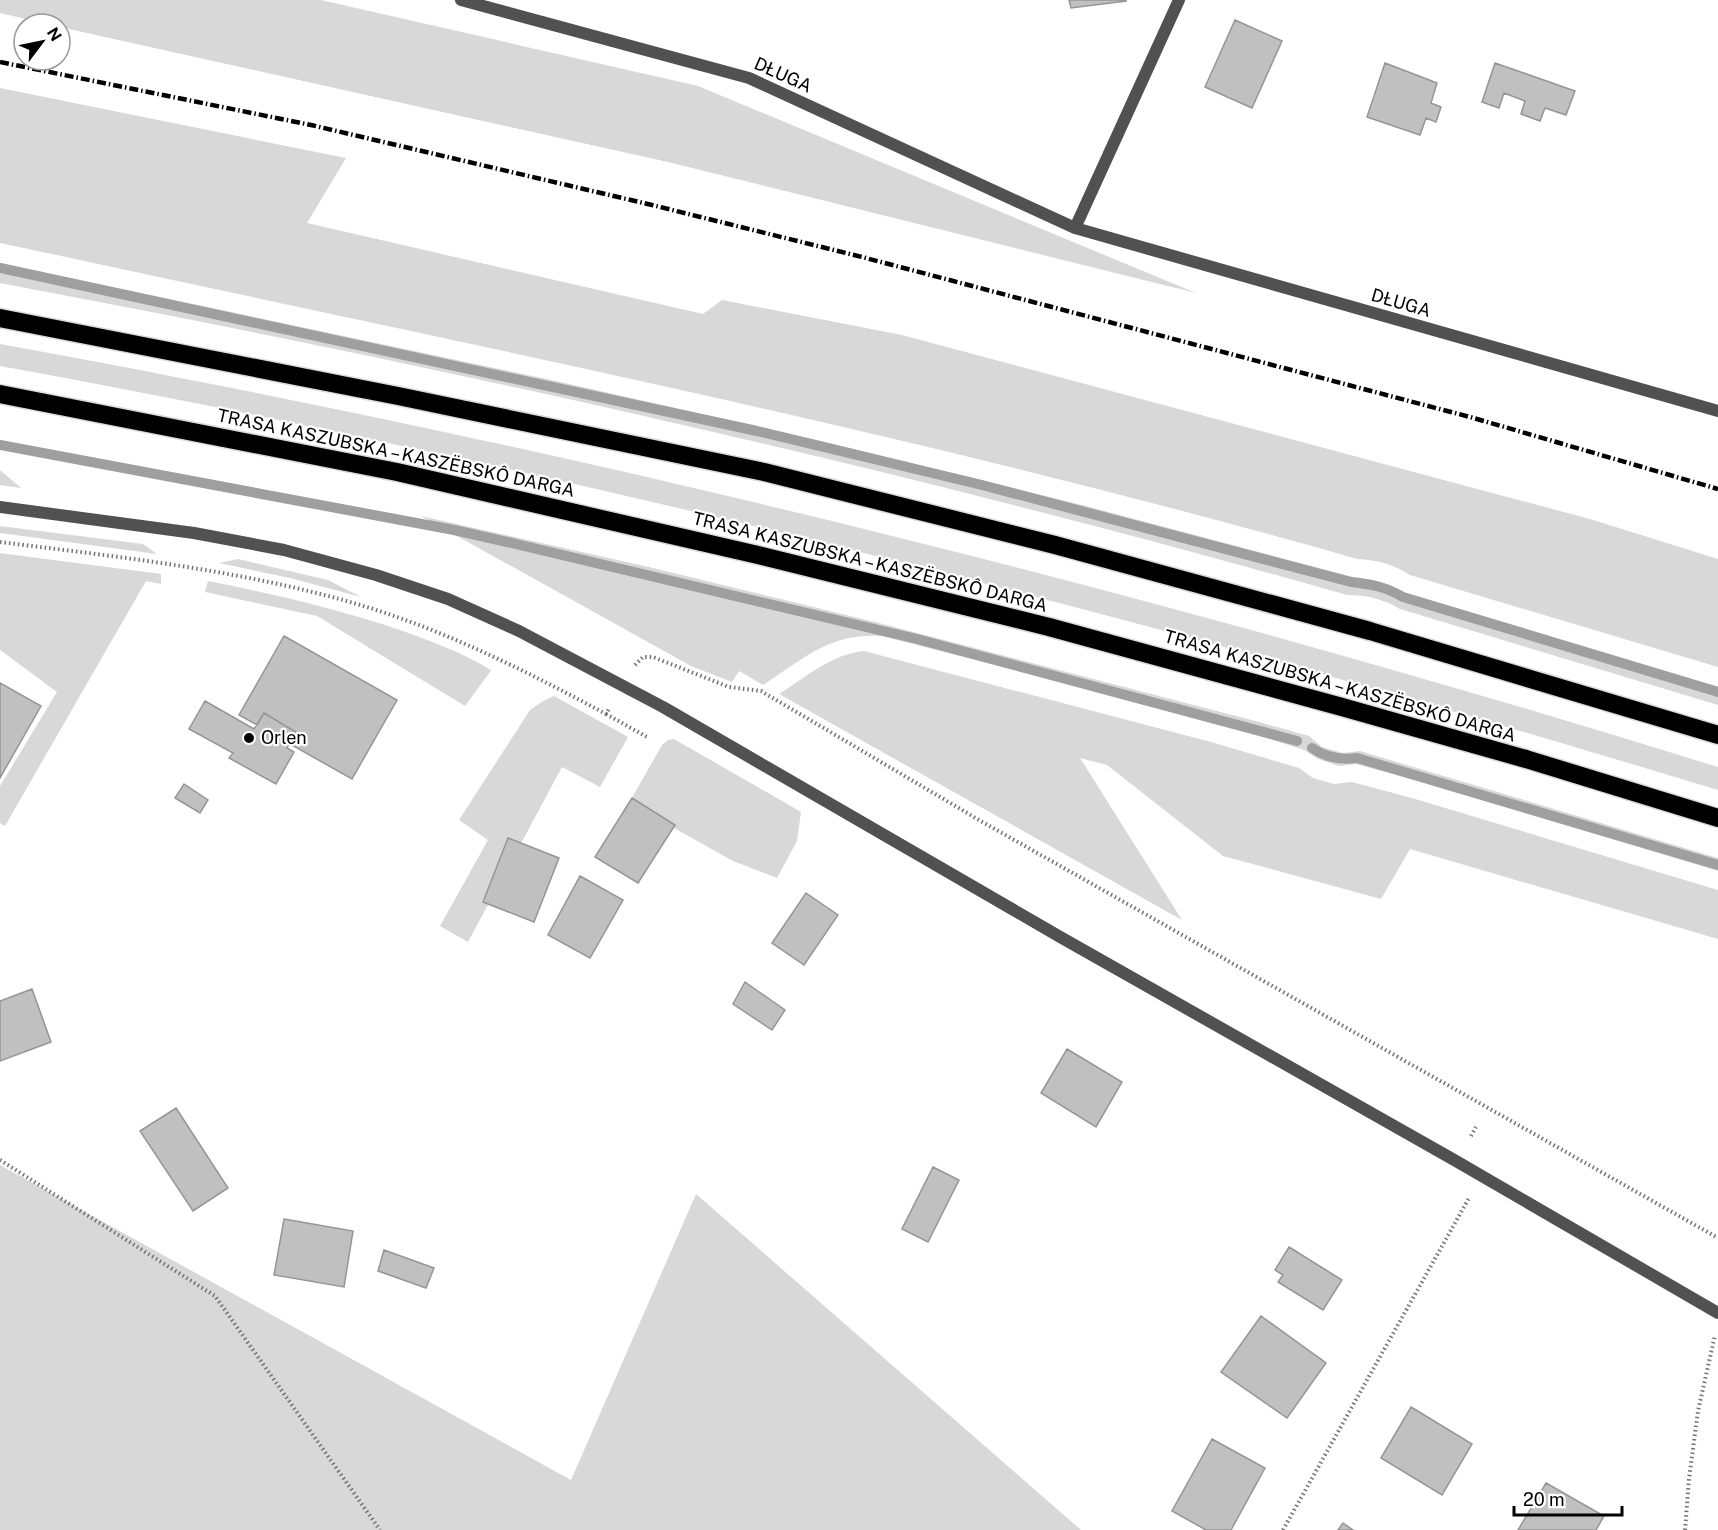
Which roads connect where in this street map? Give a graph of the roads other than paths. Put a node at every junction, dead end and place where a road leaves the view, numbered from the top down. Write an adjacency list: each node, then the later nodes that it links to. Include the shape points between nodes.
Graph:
1 (461, 0): 3 (street, DŁUGA, via 749,78)
2 (1179, 0): 3 (street)
3 (1075, 228): 6 (street, DŁUGA)
4 (0, 318): 8 (highway, via 764,472 1055,545 1360,628)
5 (0, 394): 9 (highway, TRASA KASZUBSKA – KASZËBSKÔ DARGA, via 397,472 758,555 1049,627 1342,707)
6 (1718, 411)
7 (0, 507): 10 (street, via 194,533 284,550 447,599 543,642)
8 (1718, 735)
9 (1718, 818)
10 (1718, 1313)

